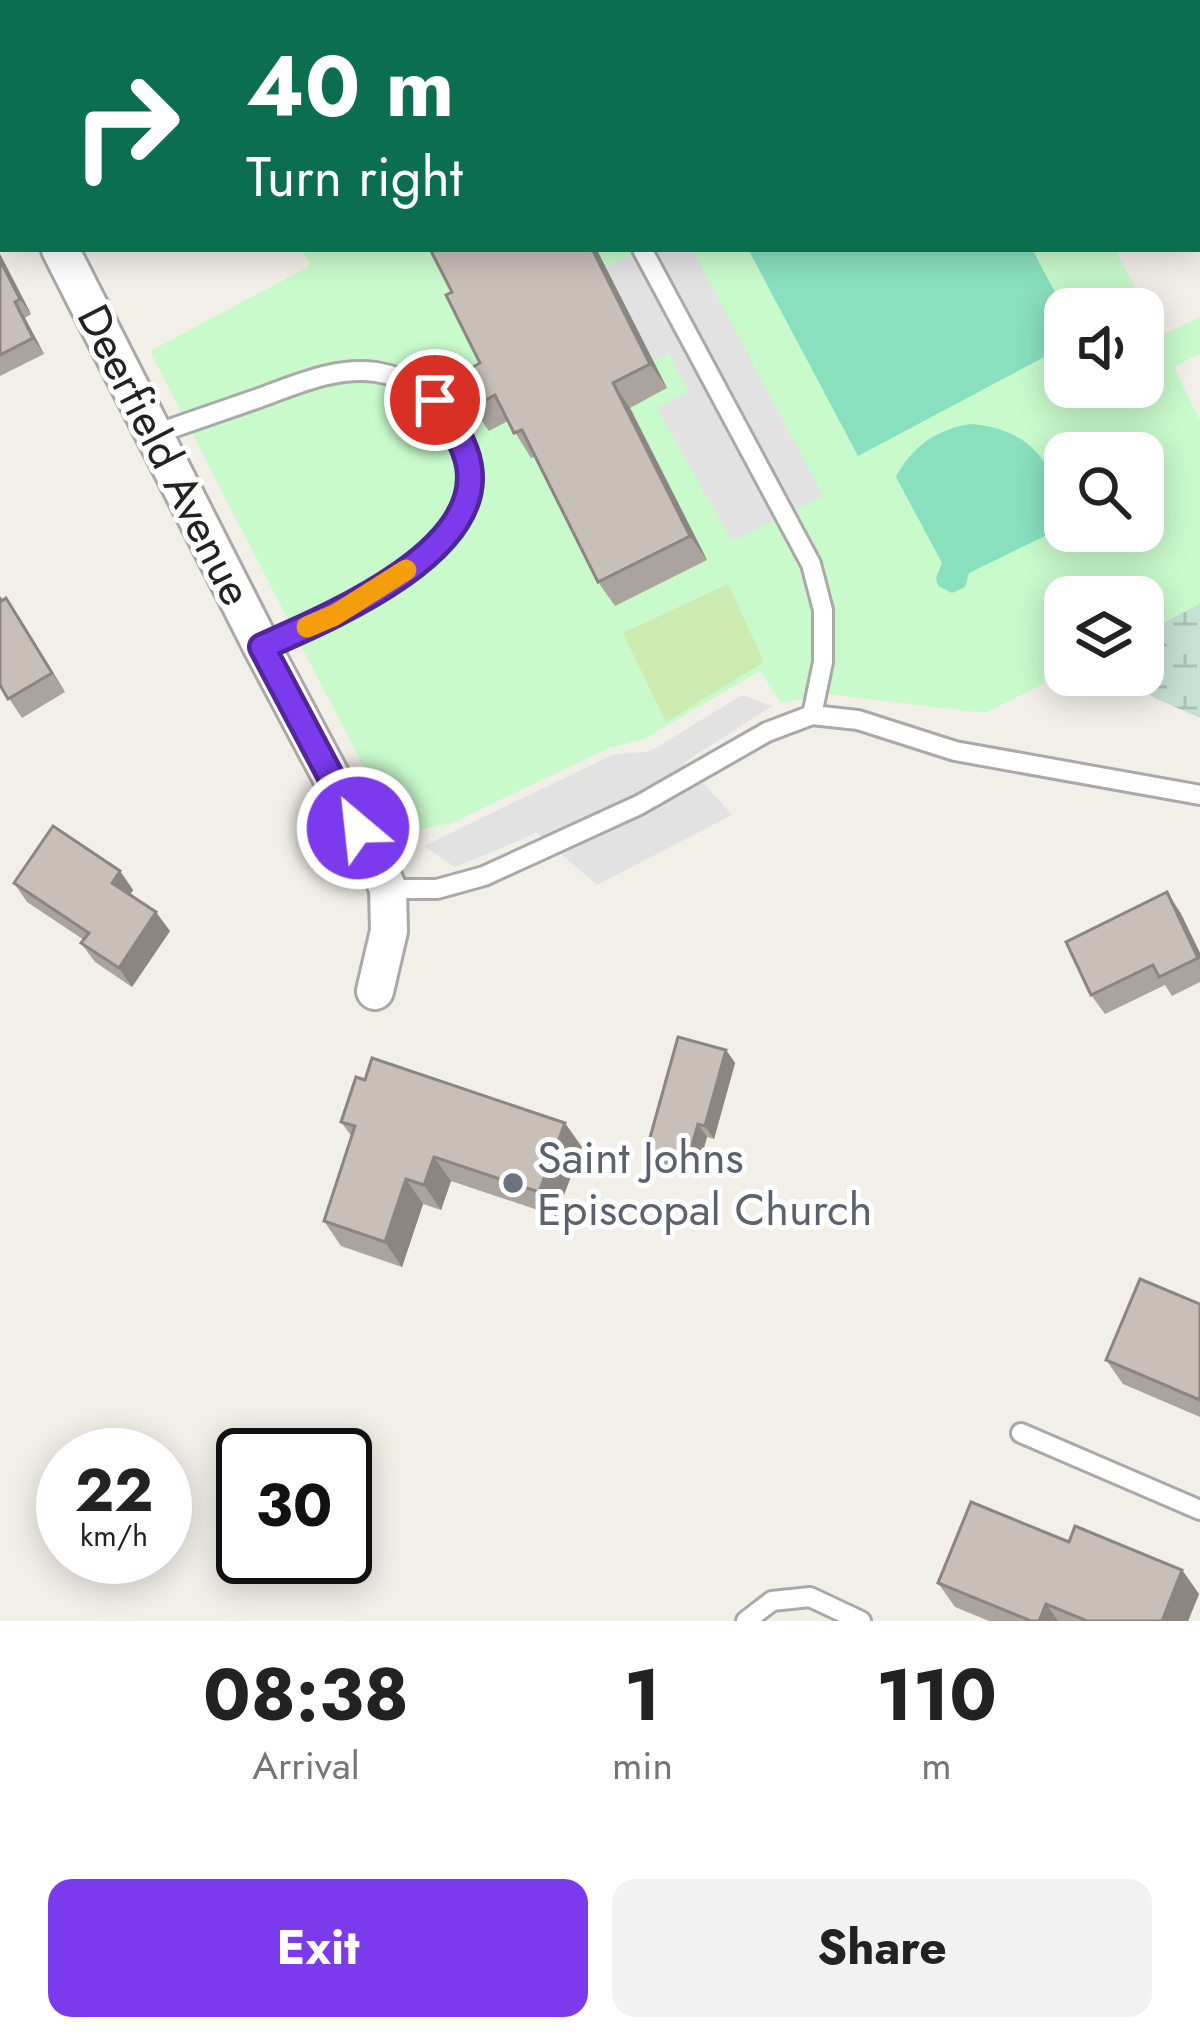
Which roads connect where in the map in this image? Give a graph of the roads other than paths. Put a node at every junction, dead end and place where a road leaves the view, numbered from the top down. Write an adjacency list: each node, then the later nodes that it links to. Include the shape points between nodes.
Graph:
1 (62, 252): 3 (street, Deerfield Avenue)
2 (644, 252): 5 (lane, via 811,564 823,610)
3 (154, 434): 4 (street, Deerfield Avenue); 4 (lane, via 324,375 375,372 435,400 456,430 469,466 468,500 452,530 335,615)
4 (262, 647): 7 (street, Deerfield Avenue)
5 (812, 715): 6 (lane, via 858,720 955,751); 7 (lane, via 484,876 437,889)
6 (1200, 795)
7 (388, 889): 8 (street, Deerfield Avenue)
8 (375, 991)
9 (1021, 1432): 10 (lane)
10 (1200, 1510)
11 (746, 1621): 12 (lane, via 772,1601 810,1597)
12 (862, 1621)

